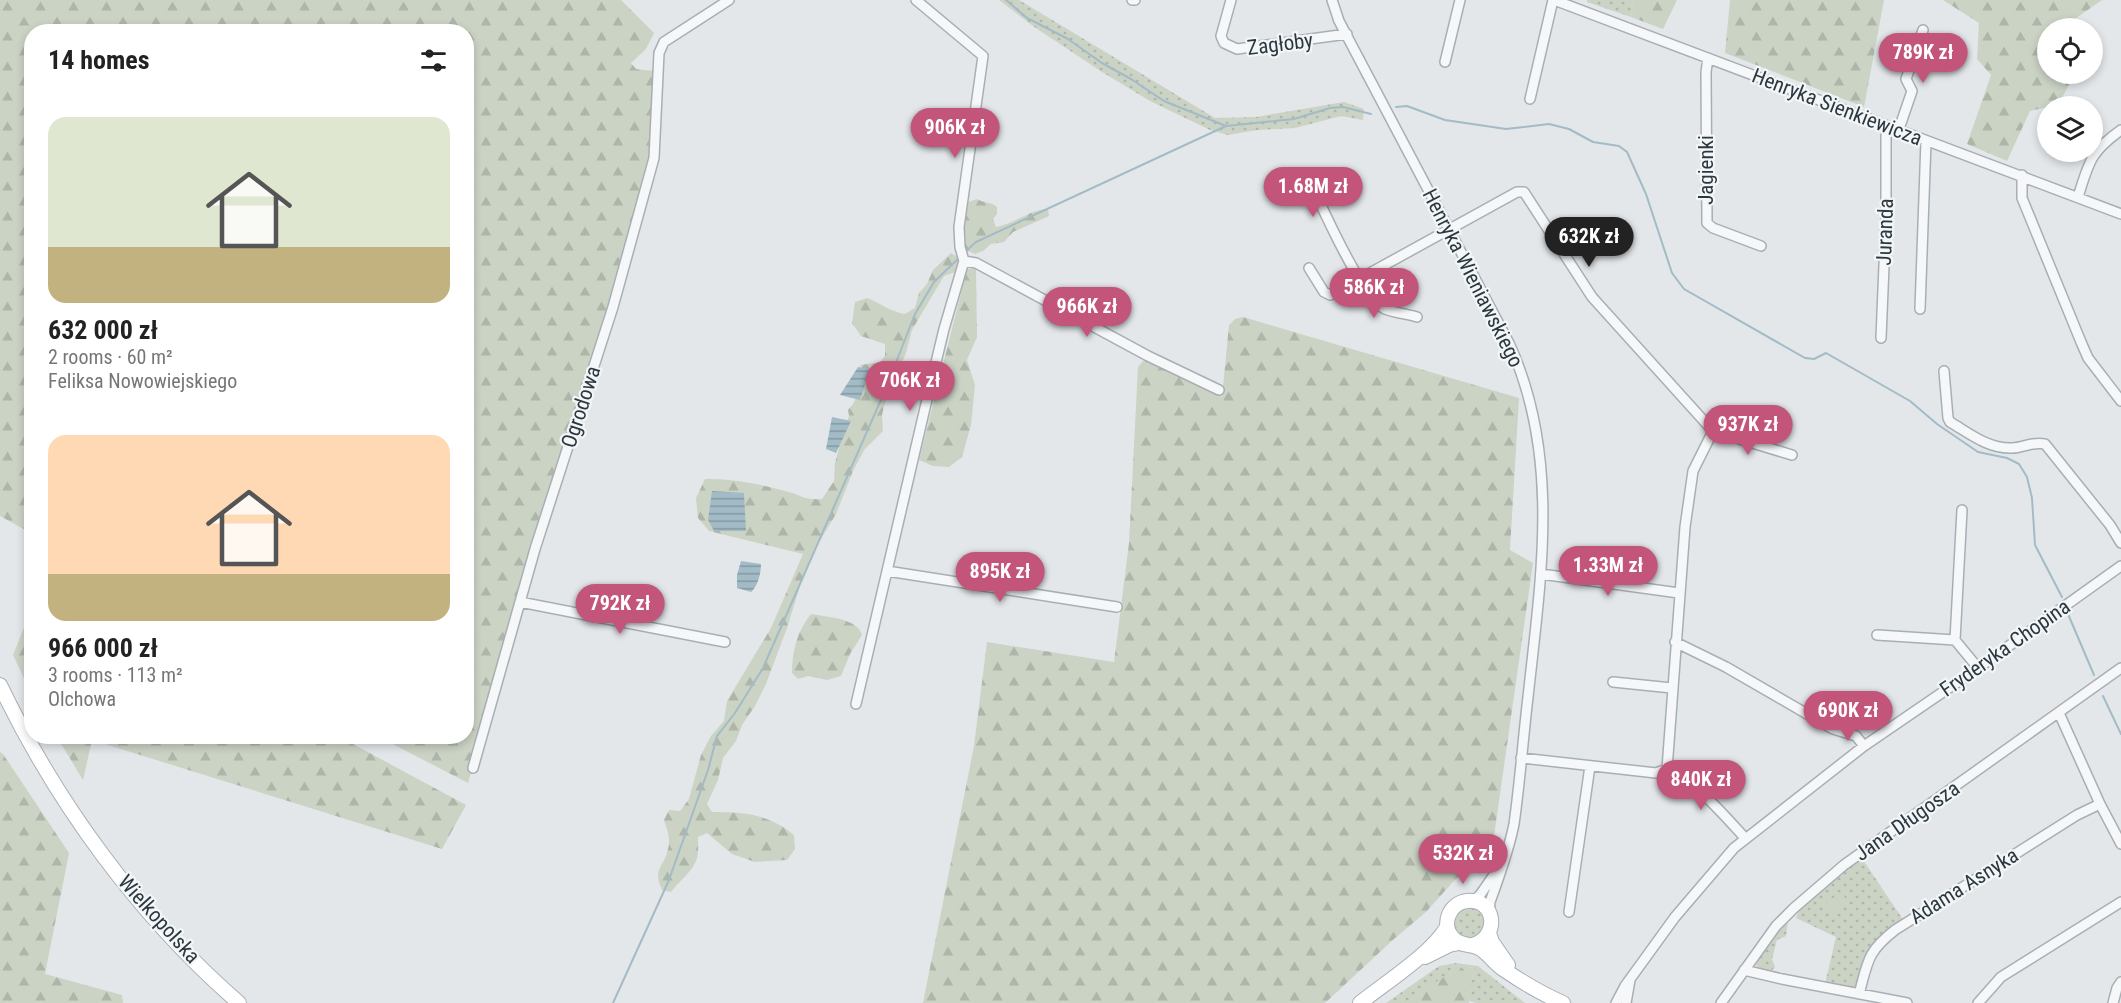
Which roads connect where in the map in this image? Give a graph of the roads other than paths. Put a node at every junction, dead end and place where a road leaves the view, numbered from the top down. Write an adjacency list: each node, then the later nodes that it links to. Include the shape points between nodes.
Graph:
1 (729, 0): 40 (street, Ogrodowa, via 664,42 659,53 654,158 613,307)
2 (916, 0): 23 (street, via 983,56 959,227)
3 (1232, 0): 10 (street, Zagłoby, via 1221,36 1224,43 1237,49)
4 (1332, 0): 10 (street, Henryka Wieniawskiego)
5 (1460, 0): 12 (street)
6 (1553, 0): 8 (street, Henryka Sienkiewicza); 13 (street)
7 (1585, 0): 8 (street)
8 (1584, 11): 11 (street, Henryka Sienkiewicza)
9 (1923, 30): 14 (street, Juranda, via 1906,80 1912,91)
10 (1347, 34): 21 (street, Henryka Wieniawskiego)
11 (1708, 58): 14 (street, Henryka Sienkiewicza); 22 (street, Jagienki, via 1707,223)
12 (1445, 62)
13 (1530, 99)
14 (1894, 127): 16 (street, Henryka Sienkiewicza); 28 (street, Juranda, via 1886,136)
15 (2121, 130): 19 (street, via 2094,153)
16 (1926, 141): 18 (street, Henryka Sienkiewicza); 26 (street)
17 (1344, 175): 25 (street, via 1315,192)
18 (2022, 175): 19 (street, Henryka Sienkiewicza); 31 (street, via 2022,198 2088,358)
19 (2078, 197): 20 (street, Henryka Sienkiewicza)
20 (2121, 213)
21 (1448, 229): 25 (street); 32 (street, via 1517,192 1524,192 1592,297); 38 (street, Henryka Wieniawskiego, via 1505,333 1528,391 1542,472)
22 (1761, 246)
23 (964, 261): 30 (street, via 976,263); 37 (street, via 941,340)
24 (1309, 268): 25 (street, via 1330,295)
25 (1359, 279): 27 (street, via 1384,309)
26 (1920, 309)
27 (1417, 316)
28 (1881, 338)
29 (1944, 370): 35 (street, via 1950,422 1986,443 2001,447 2045,444)
30 (1219, 390)
31 (2121, 401)
32 (1713, 431): 33 (street); 39 (street, via 1693,471)
33 (1792, 455)
34 (1962, 510): 43 (street)
35 (2121, 543)
36 (2121, 566): 46 (street, Fryderyka Chopina)
37 (887, 571): 41 (street); 51 (street)
38 (1541, 574): 39 (street); 56 (street, Henryka Wieniawskiego)
39 (1679, 593): 45 (street)
40 (520, 602): 44 (street); 58 (street, Ogrodowa)
41 (1117, 607)
42 (1877, 635): 43 (street)
43 (1955, 640): 46 (street)
44 (725, 642)
45 (1675, 642): 50 (street); 55 (street, via 1833,729 1856,736)
46 (1978, 668): 55 (street, Fryderyka Chopina)
47 (2121, 668): 52 (street, Jana Długosza)
48 (1613, 682): 50 (street)
49 (0, 685): 53 (street, Wielkopolska)
50 (1672, 688): 59 (street)
51 (856, 704)
52 (2058, 713): 60 (street); 72 (street, Jana Długosza, via 1844,865 1776,926)
53 (24, 732)
54 (31, 744): 77 (street, Wielkopolska, via 85,830 133,892 162,927)
55 (1864, 746): 61 (street, Fryderyka Chopina)
56 (1521, 758): 57 (street); 63 (street, Henryka Wieniawskiego, via 1514,825)
57 (1590, 766): 59 (street, via 1656,773); 66 (street)
58 (473, 768)
59 (1667, 769): 61 (street, via 1682,776)
60 (2100, 804): 62 (street); 76 (street, Adama Asnyka, via 1886,936 1869,958)
61 (1745, 838): 74 (street, Fryderyka Chopina, via 1675,917)
62 (2121, 844)
63 (1504, 860): 64 (street, Henryka Wieniawskiego); 67 (street, Henryka Wieniawskiego)
64 (1473, 901): 67 (street); 68 (street, via 1453,907)
65 (2121, 902): 84 (street, via 2001,977)
66 (1569, 912)
67 (1489, 913): 69 (street)
68 (1447, 927): 70 (street, via 1454,939); 71 (street)
69 (1490, 933): 70 (street, via 1480,943); 73 (street, via 1497,951)
70 (1466, 944): 71 (street, via 1449,945); 73 (street, via 1482,949 1501,968)
71 (1410, 965): 78 (street)
72 (1744, 970): 76 (street); 82 (street, Jana Długosza)
73 (1519, 978): 79 (street)
74 (1630, 978): 80 (street, Fryderyka Chopina); 81 (street, Fryderyka Chopina)
75 (2121, 982): 85 (street)
76 (1859, 994): 83 (street)
77 (239, 1003)
78 (1360, 1003)
79 (1563, 1003)
80 (1616, 1003)
81 (1626, 1003)
82 (1721, 1003)
83 (1907, 1003)
84 (1978, 1003)
85 (2113, 1003)

